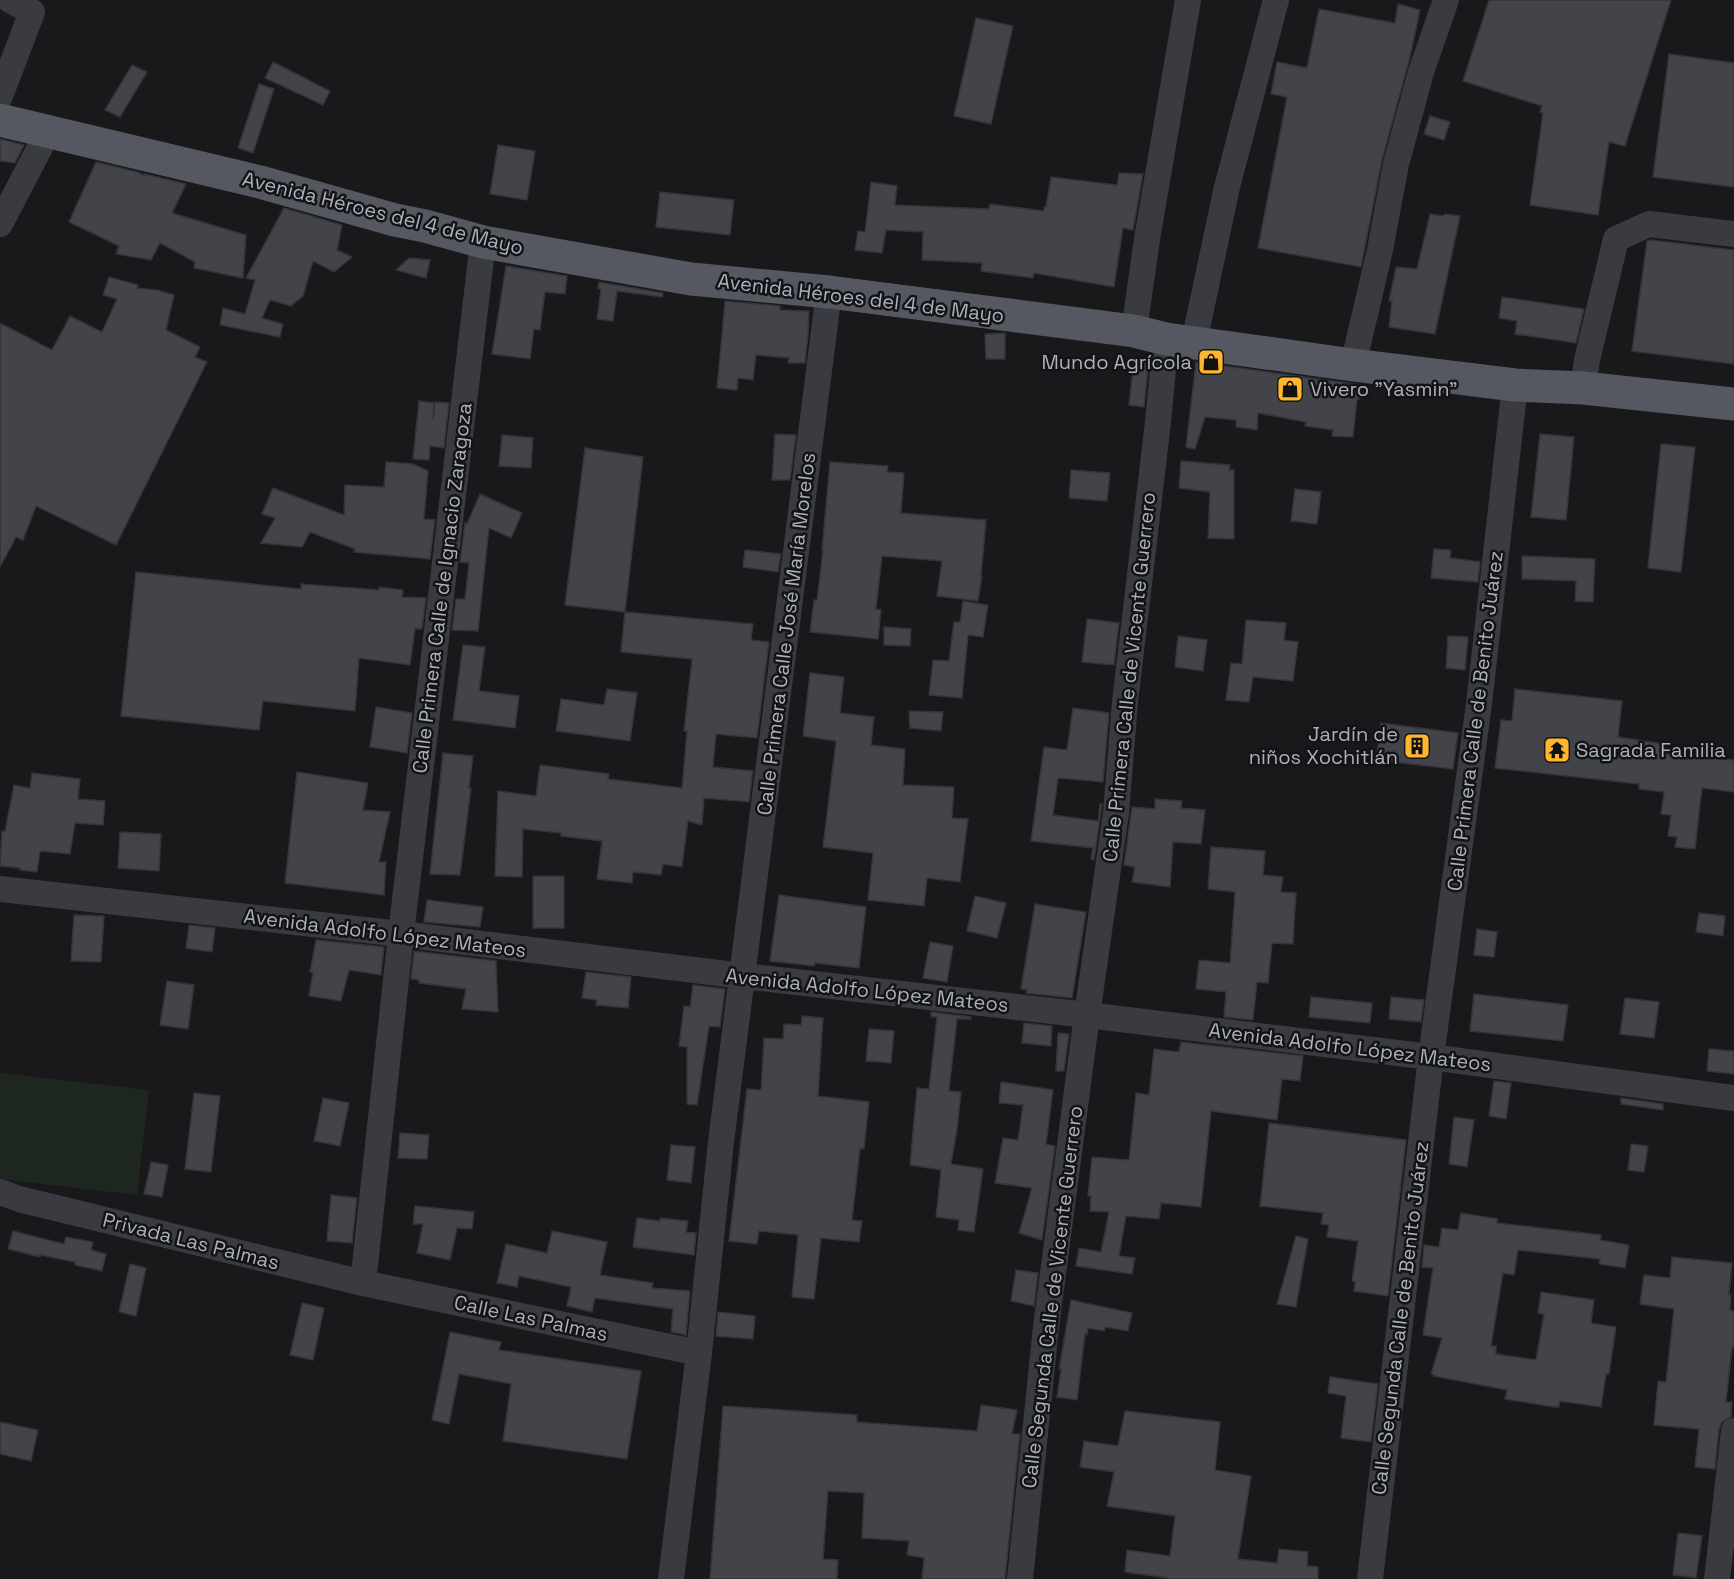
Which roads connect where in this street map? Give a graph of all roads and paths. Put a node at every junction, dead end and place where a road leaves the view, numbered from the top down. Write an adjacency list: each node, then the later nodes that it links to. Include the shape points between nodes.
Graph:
1 (10, 0): 5 (street, via 32,12)
2 (1188, 0): 11 (street)
3 (1276, 0): 12 (street, Calle Primera Calle de Vicente Guerrero, via 1227,187)
4 (1446, 0): 13 (street, via 1396,164)
5 (1, 98): 6 (main road, Avenida Héroes del 4 de Mayo)
6 (48, 132): 7 (street); 9 (main road, Avenida Héroes del 4 de Mayo, via 260,182)
7 (0, 224)
8 (1734, 234): 15 (street, via 1649,224 1616,239)
9 (483, 242): 10 (main road, Avenida Héroes del 4 de Mayo, via 691,279); 18 (street, Calle Primera Calle de Ignacio Zaragoza)
10 (829, 292): 11 (main road, Avenida Héroes del 4 de Mayo); 19 (street, Calle Primera Calle José María Morelos)
11 (1134, 331): 12 (main road, Avenida Héroes del 4 de Mayo)
12 (1180, 341): 13 (main road, Avenida Héroes del 4 de Mayo); 20 (street, Calle Primera Calle de Vicente Guerrero, via 1158,422 1116,813)
13 (1353, 365): 14 (main road, Avenida Héroes del 4 de Mayo)
14 (1515, 385): 15 (main road, Avenida Héroes del 4 de Mayo); 21 (street, Calle Primera Calle de Benito Juárez, via 1479,704)
15 (1583, 388): 16 (main road, Avenida Héroes del 4 de Mayo)
16 (1734, 404)
17 (0, 889): 18 (street, Avenida Adolfo López Mateos)
18 (401, 934): 19 (street, Avenida Adolfo López Mateos); 24 (street, Calle Primera Calle de Ignacio Zaragoza)
19 (743, 976): 20 (street, Avenida Adolfo López Mateos); 25 (street, Calle Primera Calle José María Morelos)
20 (1087, 1014): 21 (street, Avenida Adolfo López Mateos); 28 (street, Calle Segunda Calle de Vicente Guerrero, via 1046,1327)
21 (1431, 1057): 22 (street, Avenida Adolfo López Mateos); 29 (street, Calle Segunda Calle de Benito Juárez)
22 (1734, 1098)
23 (9, 1196): 24 (street, Privada Las Palmas)
24 (363, 1283): 25 (street, Calle Las Palmas)
25 (699, 1353): 27 (street, Calle Primera Calle José María Morelos)
26 (1734, 1431): 30 (street)
27 (671, 1579)
28 (1020, 1579)
29 (1370, 1579)
30 (1717, 1579)

